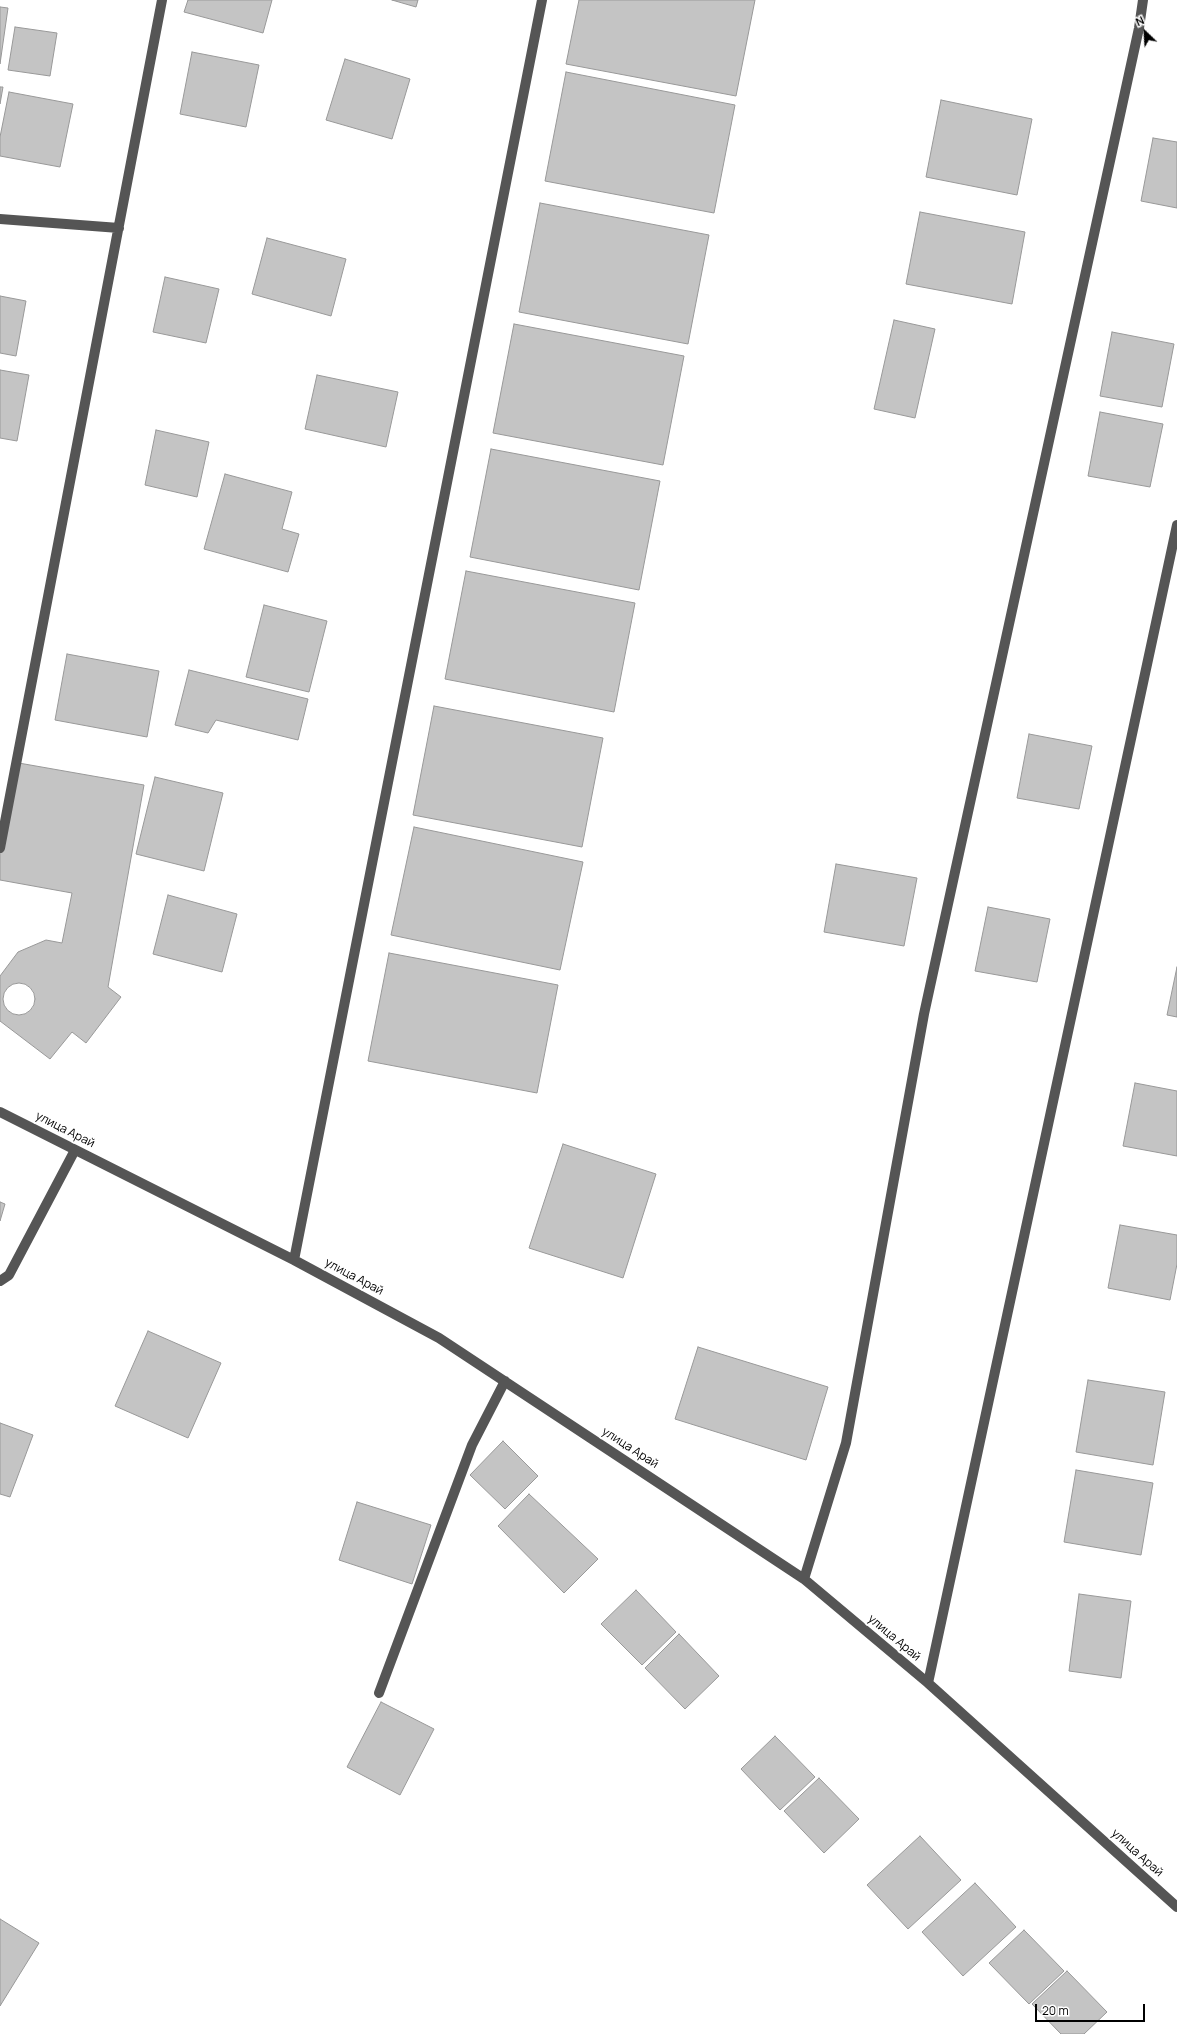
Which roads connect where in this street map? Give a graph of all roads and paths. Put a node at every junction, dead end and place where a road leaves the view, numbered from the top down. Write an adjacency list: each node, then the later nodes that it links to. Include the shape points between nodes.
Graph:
1 (162, 0): 5 (street)
2 (542, 0): 10 (street)
3 (1142, 0): 13 (street, via 1139,28 924,1014 846,1443)
4 (0, 219): 5 (street)
5 (119, 228): 7 (street)
6 (1177, 525): 14 (street)
7 (0, 848)
8 (0, 1112): 9 (street, улица Арай)
9 (75, 1150): 10 (street, улица Арай); 11 (street, via 9,1275)
10 (294, 1260): 12 (street, улица Арай, via 439,1338)
11 (0, 1281)
12 (505, 1381): 13 (street, улица Арай); 15 (street, via 472,1445)
13 (804, 1579): 14 (street, улица Арай)
14 (928, 1683): 16 (street, улица Арай)
15 (379, 1693)
16 (1177, 1907)

